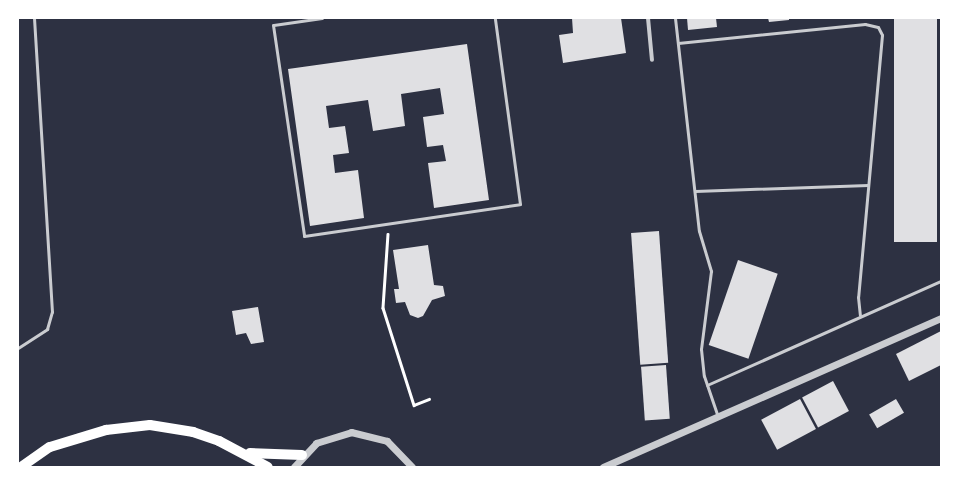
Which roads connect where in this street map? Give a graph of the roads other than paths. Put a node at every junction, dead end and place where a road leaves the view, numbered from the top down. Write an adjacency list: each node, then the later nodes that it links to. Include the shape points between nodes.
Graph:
1 (34, 18): 14 (lane, via 52,312 47,329)
2 (322, 18): 6 (lane)
3 (495, 18): 6 (lane, via 520,204 304,236 273,25)
4 (648, 18): 8 (street)
5 (675, 18): 7 (lane)
6 (313, 19)
7 (678, 44): 9 (lane, via 865,24 878,27 882,35); 10 (lane)
8 (652, 60)
9 (868, 185): 10 (lane); 12 (lane, via 858,297)
10 (695, 191): 15 (lane, via 699,230 711,271 701,349)
11 (941, 281): 12 (lane)
12 (860, 315): 15 (lane)
13 (941, 318): 16 (street)
14 (18, 348)
15 (707, 385): 16 (lane)
16 (718, 417): 23 (street)
17 (247, 453): 18 (main road); 19 (main road, via 193,432 129,426 50,447); 20 (main road)
18 (302, 455): 21 (street); 22 (street, via 333,435 369,434 392,444)
19 (21, 467)
20 (268, 467)
21 (294, 467)
22 (412, 467)
23 (603, 467)

